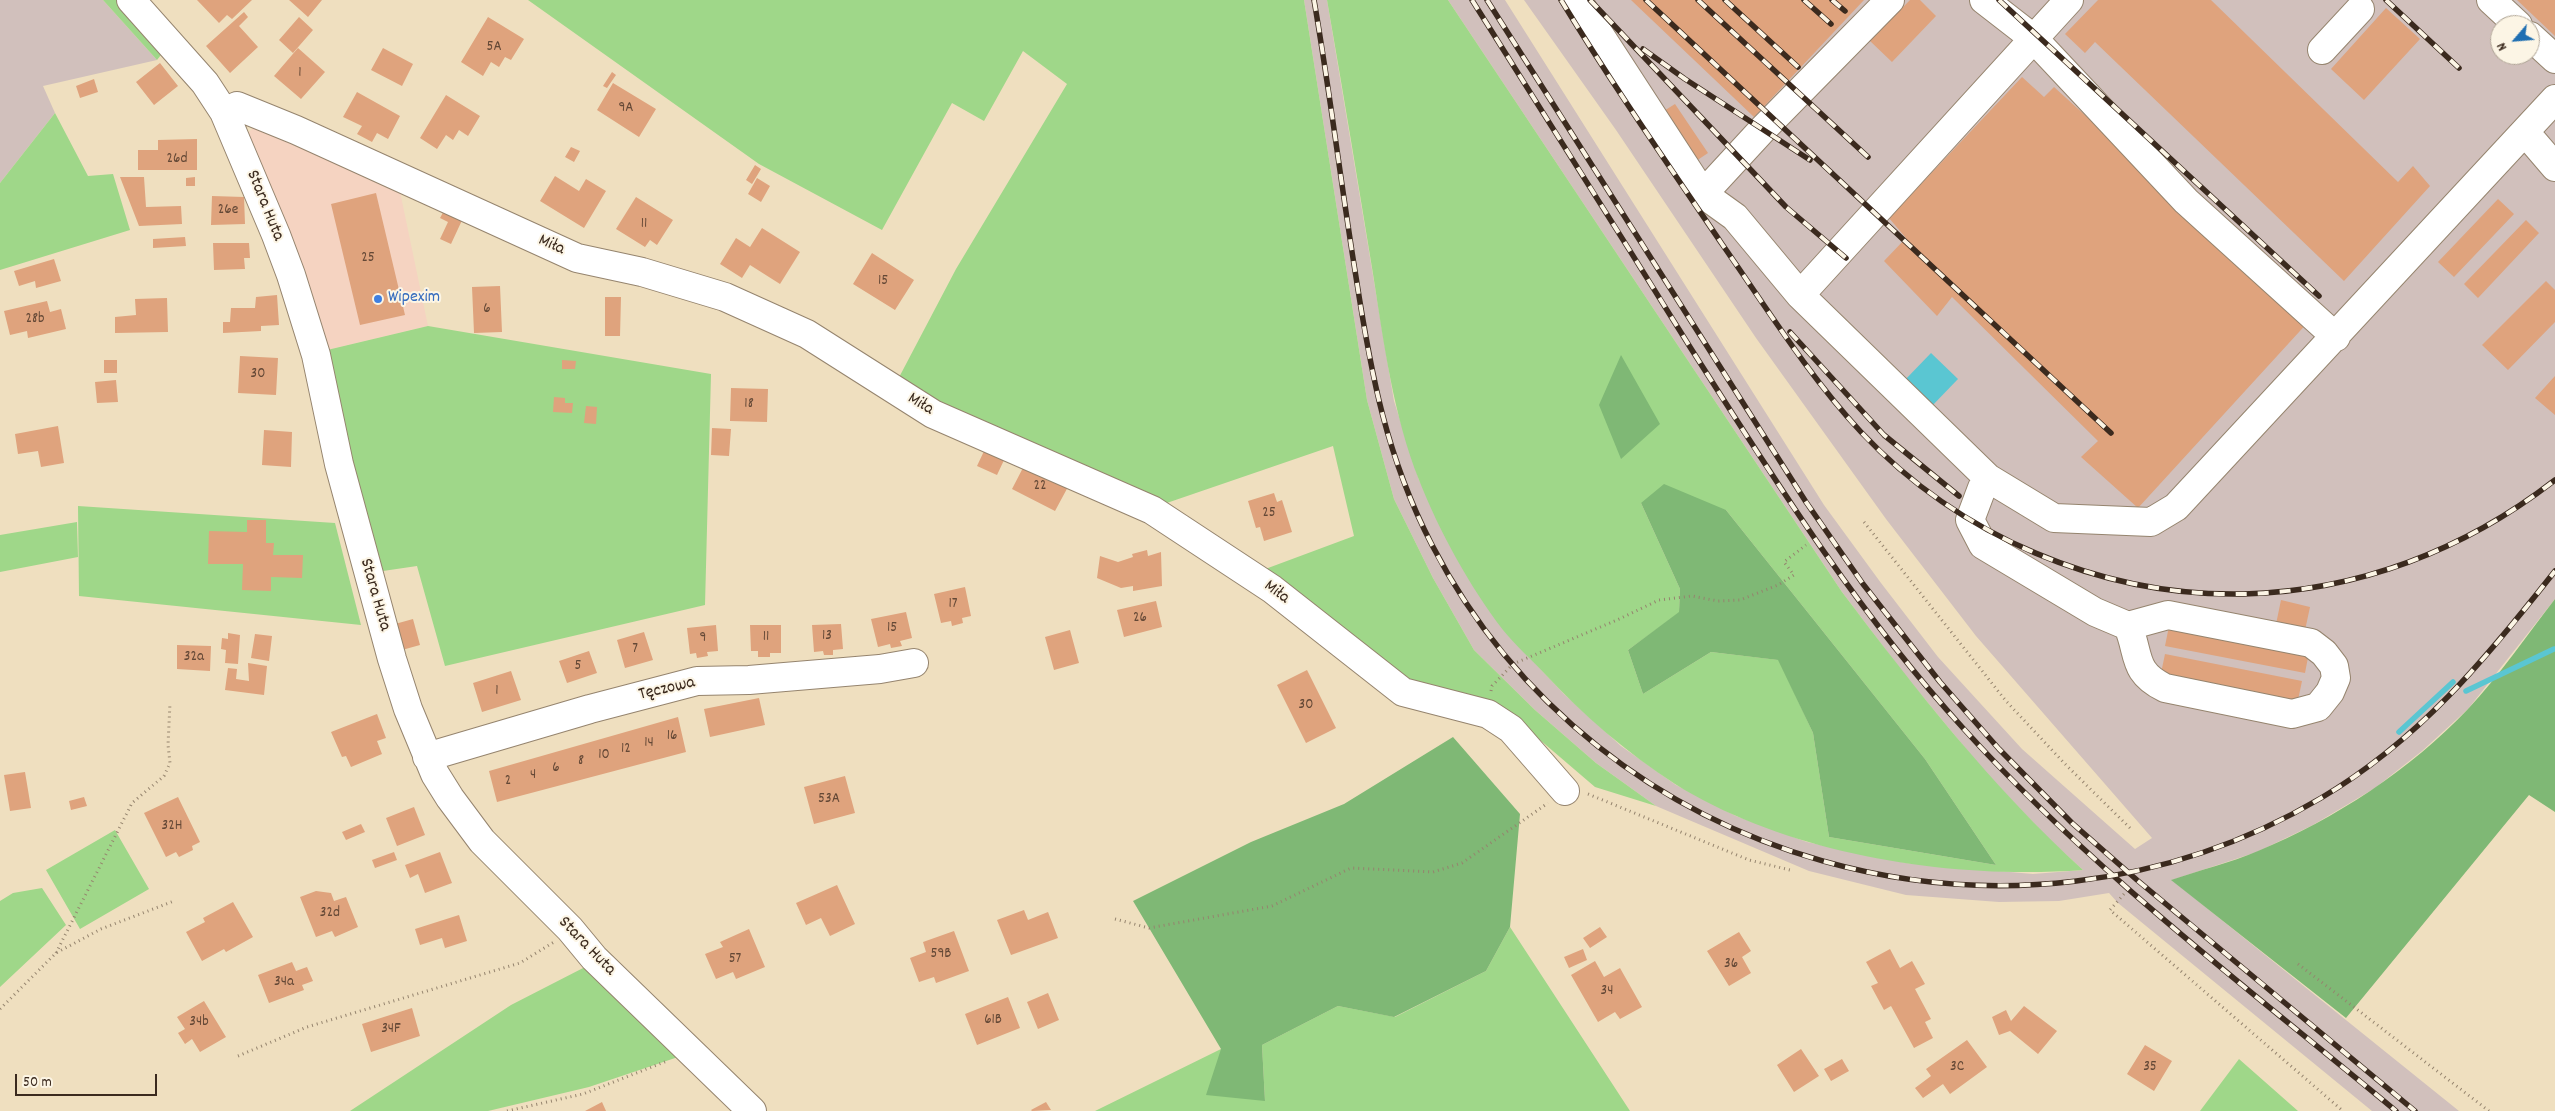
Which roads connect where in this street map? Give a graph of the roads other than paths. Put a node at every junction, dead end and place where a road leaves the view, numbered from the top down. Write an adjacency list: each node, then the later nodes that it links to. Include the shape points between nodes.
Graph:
1 (131, 0): 14 (street, Stara Huta, via 205,84)
2 (1577, 0): 17 (street)
3 (1890, 0): 17 (street)
4 (1984, 0): 9 (street)
5 (2069, 0): 9 (street)
6 (2491, 0): 8 (street)
7 (2358, 3): 11 (street)
8 (2507, 15)
9 (2033, 38): 18 (street); 19 (street, via 2186,201)
10 (2540, 46): 12 (street)
11 (2322, 50)
12 (2555, 60)
13 (2555, 99): 15 (street)
14 (224, 112): 23 (street, Stara Huta, via 291,275 316,355 363,558 408,709); 24 (street, Miła, via 237,106 296,130 577,258 642,272 725,297 807,334 933,414 1152,510 1272,588 1403,692 1488,714 1511,729)
15 (2525, 132): 16 (street); 19 (street)
16 (2555, 167)
17 (1703, 194): 18 (street, via 1735,217)
18 (1800, 295): 20 (street)
19 (2336, 338): 20 (street, via 2176,507 2151,522 2054,518)
20 (1988, 478): 21 (street, via 1970,520 1982,545 2095,612)
21 (2128, 626): 21 (street, via 2168,615 2311,642 2334,666 2336,678 2318,707 2292,714 2165,688 2150,681 2143,671 2134,652)
22 (914, 663): 23 (street, Tęczowa, via 749,680 697,681)
23 (427, 757): 25 (street, Stara Huta, via 450,798 482,842 570,929 594,958)
24 (1574, 792)
25 (752, 1111)

